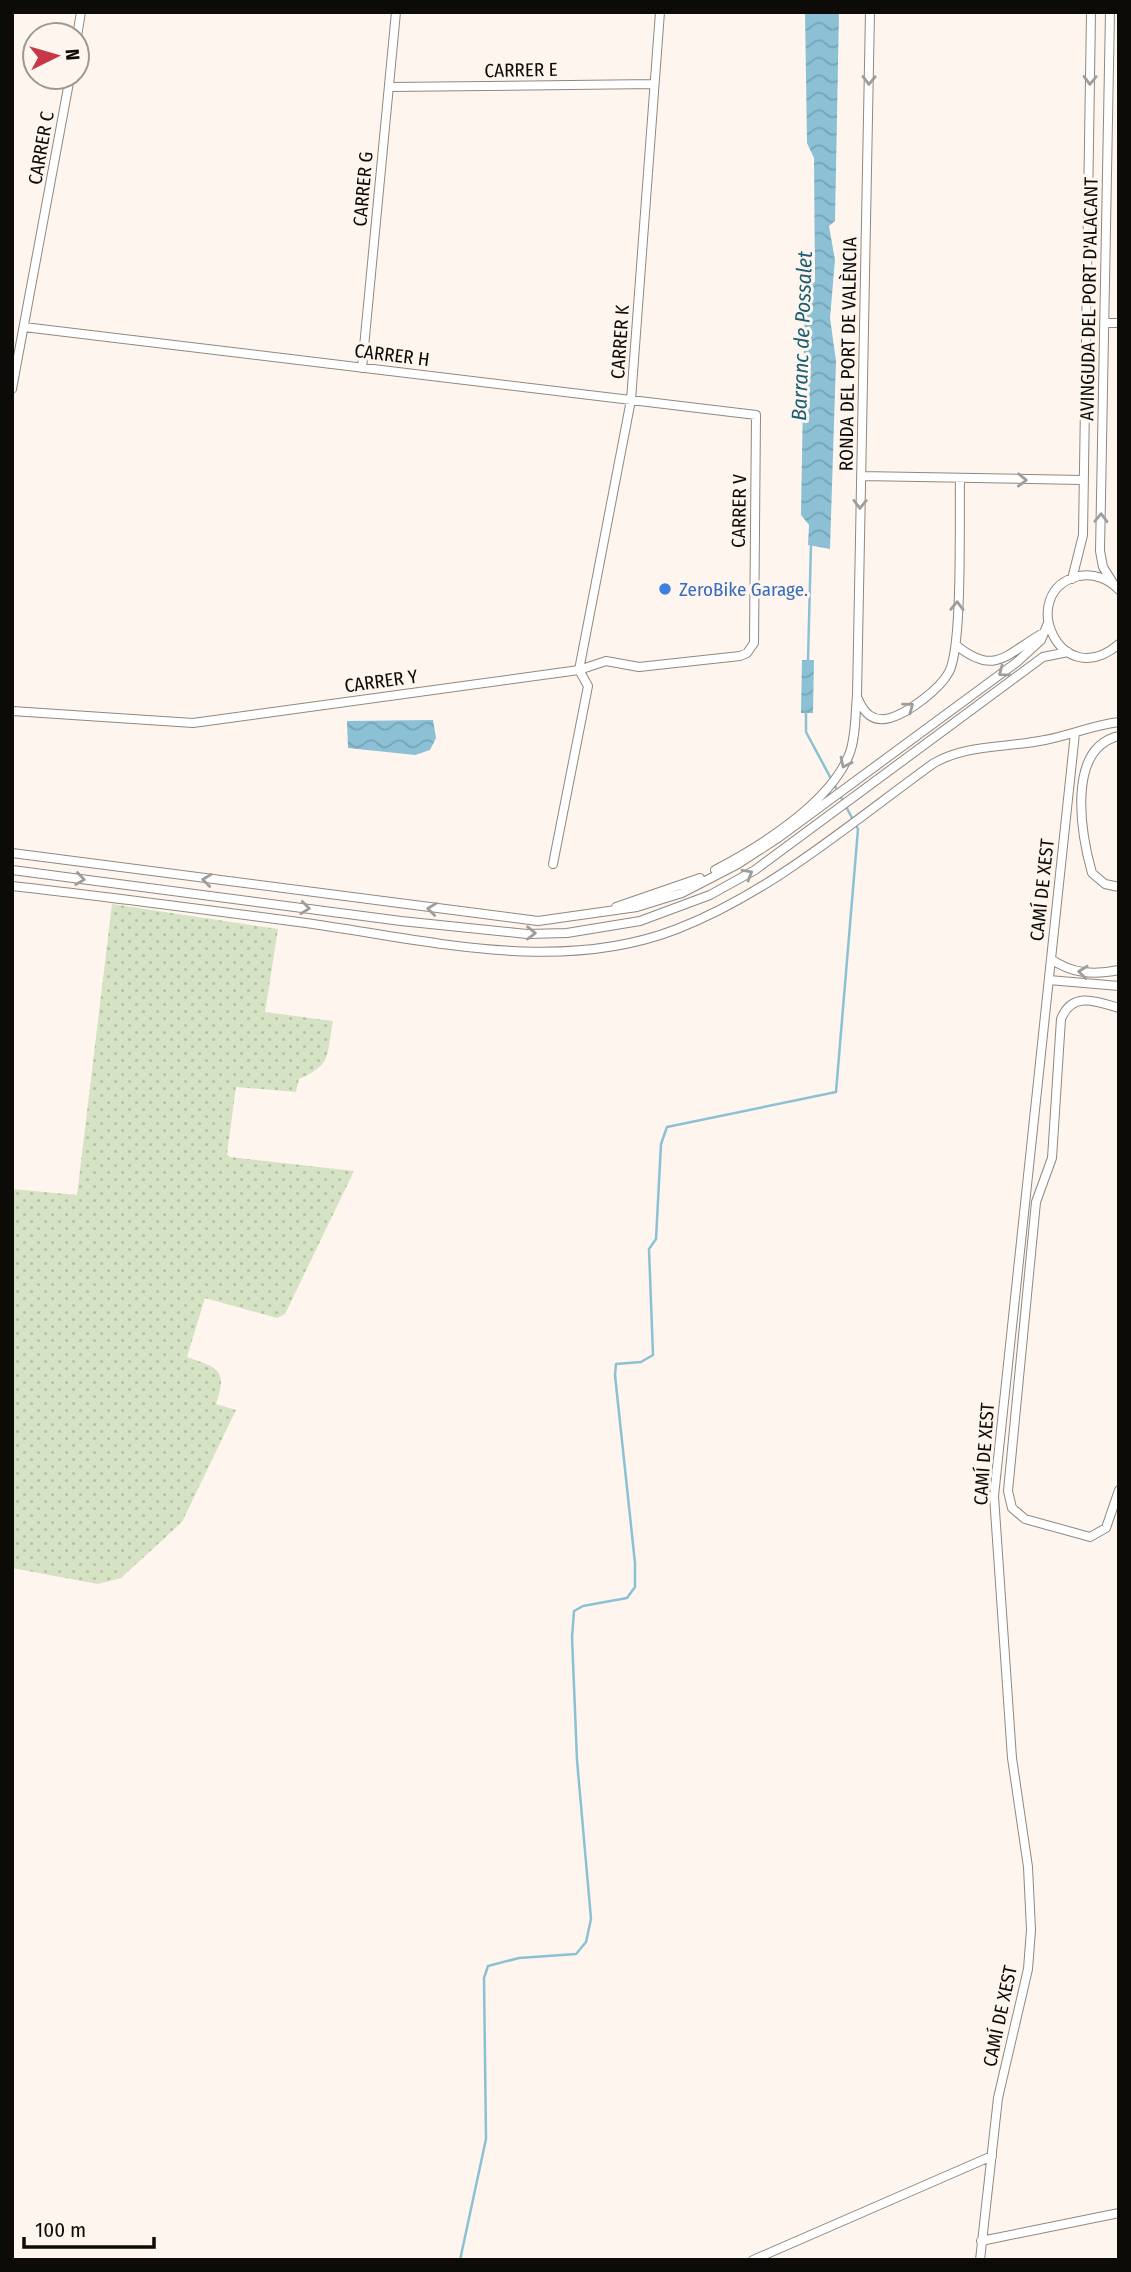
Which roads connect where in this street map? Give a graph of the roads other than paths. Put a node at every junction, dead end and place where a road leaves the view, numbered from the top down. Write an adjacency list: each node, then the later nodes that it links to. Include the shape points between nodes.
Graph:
1 (396, 12): 7 (street, CARRER G)
2 (660, 12): 6 (street, CARRER K)
3 (870, 12): 18 (street, RONDA DEL PORT DE VALÈNCIA, one-way to 18)
4 (1091, 12): 20 (street, AVINGUDA DEL PORT D'ALACANT, one-way to 20)
5 (1110, 12): 9 (street, AVINGUDA DEL PORT D'ALACANT)
6 (654, 84): 7 (street, CARRER E); 16 (street, CARRER K)
7 (389, 87): 14 (street, CARRER G)
8 (66, 91): 13 (street, CARRER C)
9 (1109, 116): 10 (street); 11 (street, AVINGUDA DEL PORT D'ALACANT)
10 (1119, 116)
11 (1105, 323): 12 (street); 22 (street, AVINGUDA DEL PORT D'ALACANT, one-way to 11, via 1103,566 1100,551)
12 (1119, 323)
13 (24, 327): 14 (street, CARRER H); 15 (street, CARRER C)
14 (362, 368): 16 (street, CARRER H)
15 (12, 389)
16 (631, 400): 17 (street, CARRER H); 29 (street, CARRER K)
17 (756, 415): 27 (street, CARRER V)
18 (861, 476): 19 (street); 30 (street, RONDA DEL PORT DE VALÈNCIA, one-way to 30)
19 (960, 479): 20 (street, one-way to 20); 26 (street, one-way to 19)
20 (1083, 480): 21 (street, AVINGUDA DEL PORT D'ALACANT, via 1083,535)
21 (1072, 579): 22 (street, via 1089,575); 23 (street, via 1055,593)
22 (1116, 586)
23 (1048, 623): 24 (street); 28 (street, via 1056,642)
24 (1043, 633): 26 (street, via 989,662 972,658); 40 (street, one-way to 40, via 1017,662 738,864 671,896)
25 (1119, 644): 28 (street, via 1094,657)
26 (956, 645): 30 (street, one-way to 26, via 870,717 880,720 900,715 949,673)
27 (751, 649): 29 (street, CARRER Y, via 740,656 639,667 606,661)
28 (1068, 652): 37 (street, one-way to 28, via 482,930 567,933 620,926 673,912 755,870 1043,657)
29 (579, 670): 31 (street, CARRER Y, via 192,723); 36 (street, via 588,686)
30 (857, 696): 40 (street, RONDA DEL PORT DE VALÈNCIA, one-way to 40, via 850,754 839,775 782,828 688,883)
31 (12, 712)
32 (1119, 722): 33 (street, via 1092,725)
33 (1075, 733): 38 (street, via 953,752 765,885 728,906 675,930 579,951 496,950); 41 (street, CAMÍ DE XEST)
34 (1119, 736): 39 (street, via 1095,747 1087,760 1082,804 1092,873 1105,884)
35 (12, 853): 40 (street, one-way to 35, via 538,921 480,916)
36 (553, 864)
37 (12, 870)
38 (12, 886)
39 (1119, 887)
40 (583, 916)
41 (1051, 959): 42 (street, one-way to 41, via 1088,973); 43 (street, CAMÍ DE XEST)
42 (1119, 970)
43 (1049, 980): 44 (street); 47 (street, CAMÍ DE XEST, via 993,1496 1012,1758 1028,1867 1031,1930 1028,1969 998,2098)
44 (1119, 986)
45 (1119, 1008): 46 (street, via 1079,1000 1064,1010 1061,1018 1052,1158 1036,1202 1008,1491 1013,1508 1025,1519 1090,1537 1107,1528)
46 (1119, 1490)
47 (992, 2156): 49 (street, CAMÍ DE XEST); 50 (street)
48 (1119, 2213): 49 (street)
49 (981, 2241): 51 (street, CAMÍ DE XEST)
50 (753, 2260)
51 (980, 2260)

